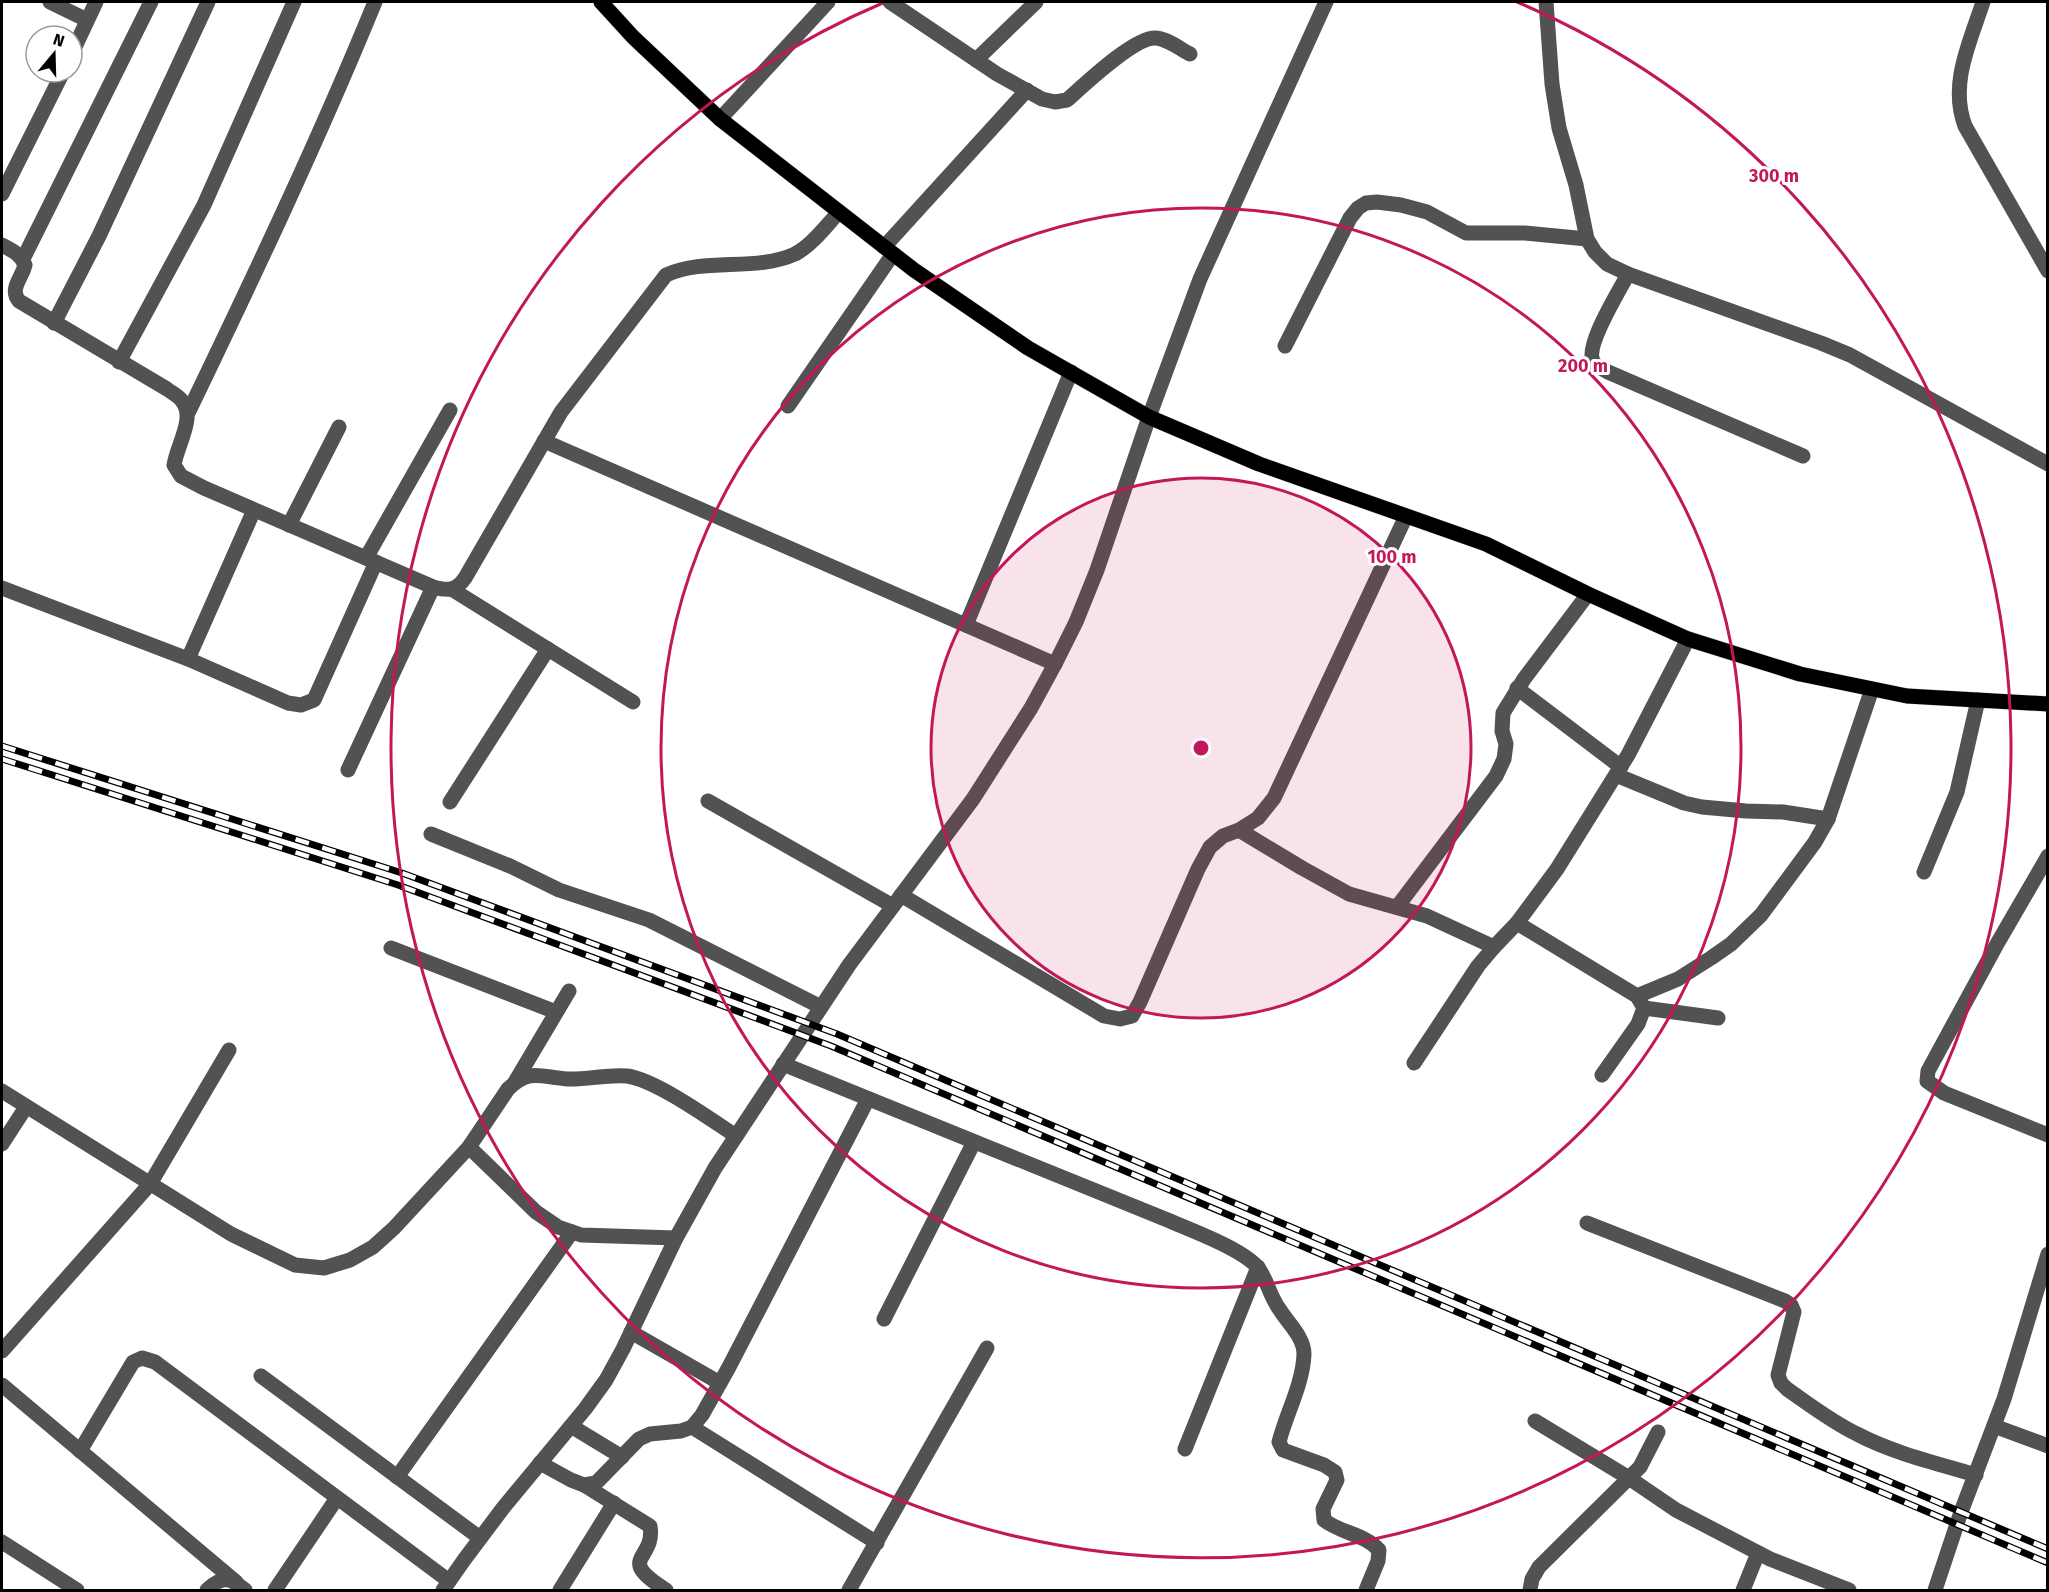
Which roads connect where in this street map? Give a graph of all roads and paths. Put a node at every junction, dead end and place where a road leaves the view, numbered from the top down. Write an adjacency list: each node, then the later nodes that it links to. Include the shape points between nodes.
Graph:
1 (50, 2): 14 (street)
2 (96, 2): 14 (street)
3 (151, 2): 26 (street)
4 (208, 2): 29 (street)
5 (294, 2): 31 (street, via 204,205)
6 (375, 2): 35 (street, via 256,273)
7 (601, 2): 20 (main road)
8 (828, 2): 20 (street)
9 (890, 2): 17 (street)
10 (1036, 2): 17 (street)
11 (1324, 2): 36 (street, via 1200,279)
12 (1546, 2): 23 (street, via 1559,128)
13 (1983, 2): 27 (street, via 1961,68 1959,110)
14 (87, 20): 15 (street)
15 (84, 27)
16 (1190, 54): 19 (street, via 1155,38 1141,41 1066,100 1042,99)
17 (976, 60): 19 (street)
18 (57, 84): 21 (street)
19 (1028, 90): 25 (street)
20 (720, 119): 22 (main road)
21 (2, 194)
22 (839, 212): 25 (main road); 38 (street, via 795,254 769,261 695,267 666,276 577,390)
23 (1587, 239): 28 (street, via 1607,264); 30 (street, via 1466,232 1417,209 1366,203 1350,218)
24 (2, 245): 26 (street)
25 (889, 250): 32 (main road, via 1028,348); 33 (street)
26 (23, 259): 29 (street, via 25,265 15,296)
27 (2048, 271)
28 (1628, 274): 39 (street, via 1594,341 1593,363); 40 (street, via 1850,356)
29 (54, 323): 31 (street)
30 (1285, 346)
31 (119, 362): 35 (street, via 167,389)
32 (1071, 372): 36 (main road); 49 (street)
33 (788, 406)
34 (450, 410): 44 (street)
35 (189, 411): 41 (street, via 174,465 181,476)
36 (1149, 417): 42 (main road, via 1259,464); 53 (street, via 1097,570)
37 (339, 427): 43 (street)
38 (544, 441): 47 (street, via 481,554 460,586); 49 (street)
39 (1803, 456)
40 (2048, 464)
41 (254, 510): 43 (street); 52 (street)
42 (1406, 516): 48 (main road, via 1486,544); 64 (street, via 1274,798 1258,818)
43 (289, 525): 44 (street)
44 (371, 560): 45 (street); 52 (street, via 314,699 302,705 288,703)
45 (433, 587): 47 (street); 59 (street)
46 (2, 588): 52 (street)
47 (453, 590): 51 (street)
48 (1588, 594): 50 (main road); 54 (street)
49 (966, 625): 53 (street)
50 (1688, 639): 55 (main road, via 1800,674); 60 (street)
51 (548, 649): 57 (street); 62 (street)
52 (188, 659)
53 (1055, 664): 68 (street, via 973,799)
54 (1517, 688): 60 (street); 69 (street, via 1503,713 1506,744 1496,776)
55 (1872, 689): 56 (main road, via 1907,696); 63 (street)
56 (1978, 700): 58 (main road); 67 (street, via 1957,792)
57 (633, 702)
58 (2048, 705)
59 (348, 770)
60 (1618, 771): 63 (street, via 1684,803); 70 (street, via 1557,869)
61 (708, 801): 68 (street)
62 (450, 802)
63 (1828, 819): 74 (street, via 1761,915 1731,944)
64 (1239, 830): 68 (street, via 1210,847 1140,1002 1132,1016 1120,1019 1104,1016); 69 (street, via 1349,894)
65 (430, 834): 75 (street, via 559,890 649,920)
66 (2048, 856): 86 (street, via 1933,1061 1927,1081 1944,1093)
67 (1924, 872)
68 (897, 901): 75 (street)
69 (1397, 907): 71 (street)
70 (1517, 923): 71 (street); 74 (street)
71 (1494, 947): 79 (street)
72 (391, 948): 76 (street)
73 (569, 991): 76 (street)
74 (1640, 1002): 77 (street); 81 (street, via 1638,1024)
75 (821, 1007): 80 (street)
76 (556, 1012): 82 (street)
77 (1718, 1018)
78 (230, 1050): 91 (street)
79 (1414, 1063)
80 (783, 1064): 84 (street); 87 (street)
81 (1602, 1075)
82 (515, 1082): 87 (street, via 535,1074 567,1078 629,1076 681,1100); 90 (street)
83 (2, 1091): 85 (street)
84 (868, 1099): 88 (street); 102 (street)
85 (26, 1107): 89 (street); 91 (street)
86 (2048, 1135)
87 (736, 1136): 94 (street)
88 (974, 1142): 96 (street, via 1210,1238); 97 (street)
89 (2, 1144)
90 (469, 1147): 91 (street, via 373,1247 324,1268 295,1264 266,1251); 93 (street, via 536,1212)
91 (150, 1184): 100 (street)
92 (1587, 1223): 114 (street, via 1785,1300 1794,1312 1778,1375 1786,1389 1859,1436)
93 (572, 1232): 94 (street); 115 (street)
94 (676, 1238): 98 (street)
95 (2048, 1254): 106 (street)
96 (1258, 1267): 110 (street); 132 (street, via 1304,1351 1279,1442 1283,1450 1335,1472 1338,1480 1323,1509 1324,1520 1373,1543 1379,1550)
97 (884, 1319)
98 (630, 1332): 102 (street); 105 (street, via 606,1380)
99 (987, 1347): 122 (street)
100 (2, 1351)
101 (261, 1376): 115 (street)
102 (720, 1383): 107 (street)
103 (2, 1385): 111 (street)
104 (1535, 1421): 116 (street)
105 (571, 1426): 112 (street); 113 (street)
106 (1994, 1426): 109 (street); 114 (street)
107 (692, 1427): 112 (street, via 650,1434 639,1439); 122 (street)
108 (1658, 1432): 116 (street, via 1640,1467)
109 (2048, 1446)
110 (1185, 1449)
111 (80, 1451): 118 (street, via 133,1362 142,1358 155,1362); 124 (street)
112 (622, 1457): 117 (street, via 596,1483)
113 (540, 1463): 117 (street); 120 (street)
114 (1976, 1475): 136 (street)
115 (397, 1477): 120 (street)
116 (1629, 1478): 123 (street, via 1676,1510); 133 (street, via 1539,1567)
117 (584, 1485): 119 (street)
118 (337, 1498): 125 (street); 128 (street)
119 (614, 1503): 129 (street); 130 (street, via 650,1526 651,1535 639,1559 640,1570)
120 (480, 1538): 125 (street)
121 (2, 1542): 126 (street)
122 (877, 1543): 131 (street)
123 (1758, 1553): 134 (street); 135 (street)
124 (240, 1586): 127 (street, via 226,1579)
125 (446, 1586)
126 (77, 1590)
127 (207, 1590)
128 (275, 1590)
129 (560, 1590)
130 (666, 1590)
131 (849, 1590)
132 (1366, 1590)
133 (1530, 1590)
134 (1743, 1590)
135 (1849, 1590)
136 (1935, 1590)

